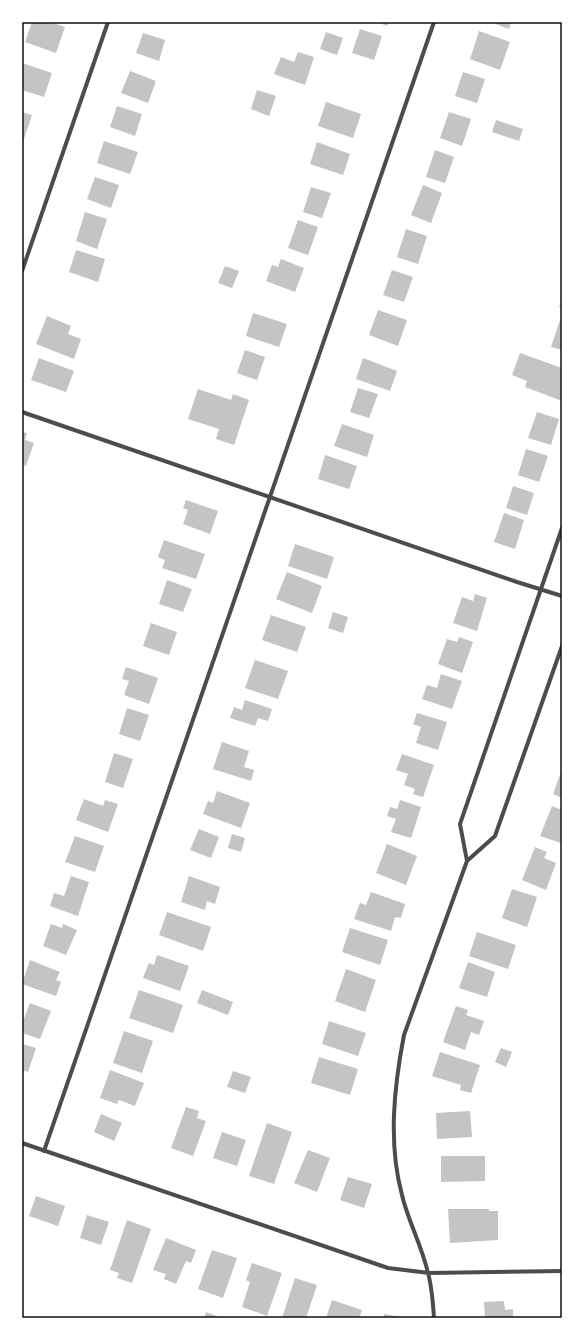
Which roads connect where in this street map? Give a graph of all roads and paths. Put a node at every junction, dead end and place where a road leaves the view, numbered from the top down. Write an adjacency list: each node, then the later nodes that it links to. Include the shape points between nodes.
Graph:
1 (108, 22): 3 (street)
2 (434, 22): 5 (street)
3 (22, 271)
4 (22, 412): 5 (street)
5 (269, 496): 7 (street, via 517,582); 12 (street)
6 (562, 528): 7 (street)
7 (541, 588): 8 (street); 10 (street, via 460,824)
8 (562, 596)
9 (562, 646): 10 (street, via 495,836)
10 (467, 861): 14 (street, via 404,1035 394,1101 397,1174 402,1196)
11 (22, 1143): 12 (street)
12 (44, 1151): 14 (street, via 388,1268)
13 (562, 1271): 14 (street)
14 (429, 1273): 15 (street)
15 (434, 1318)

